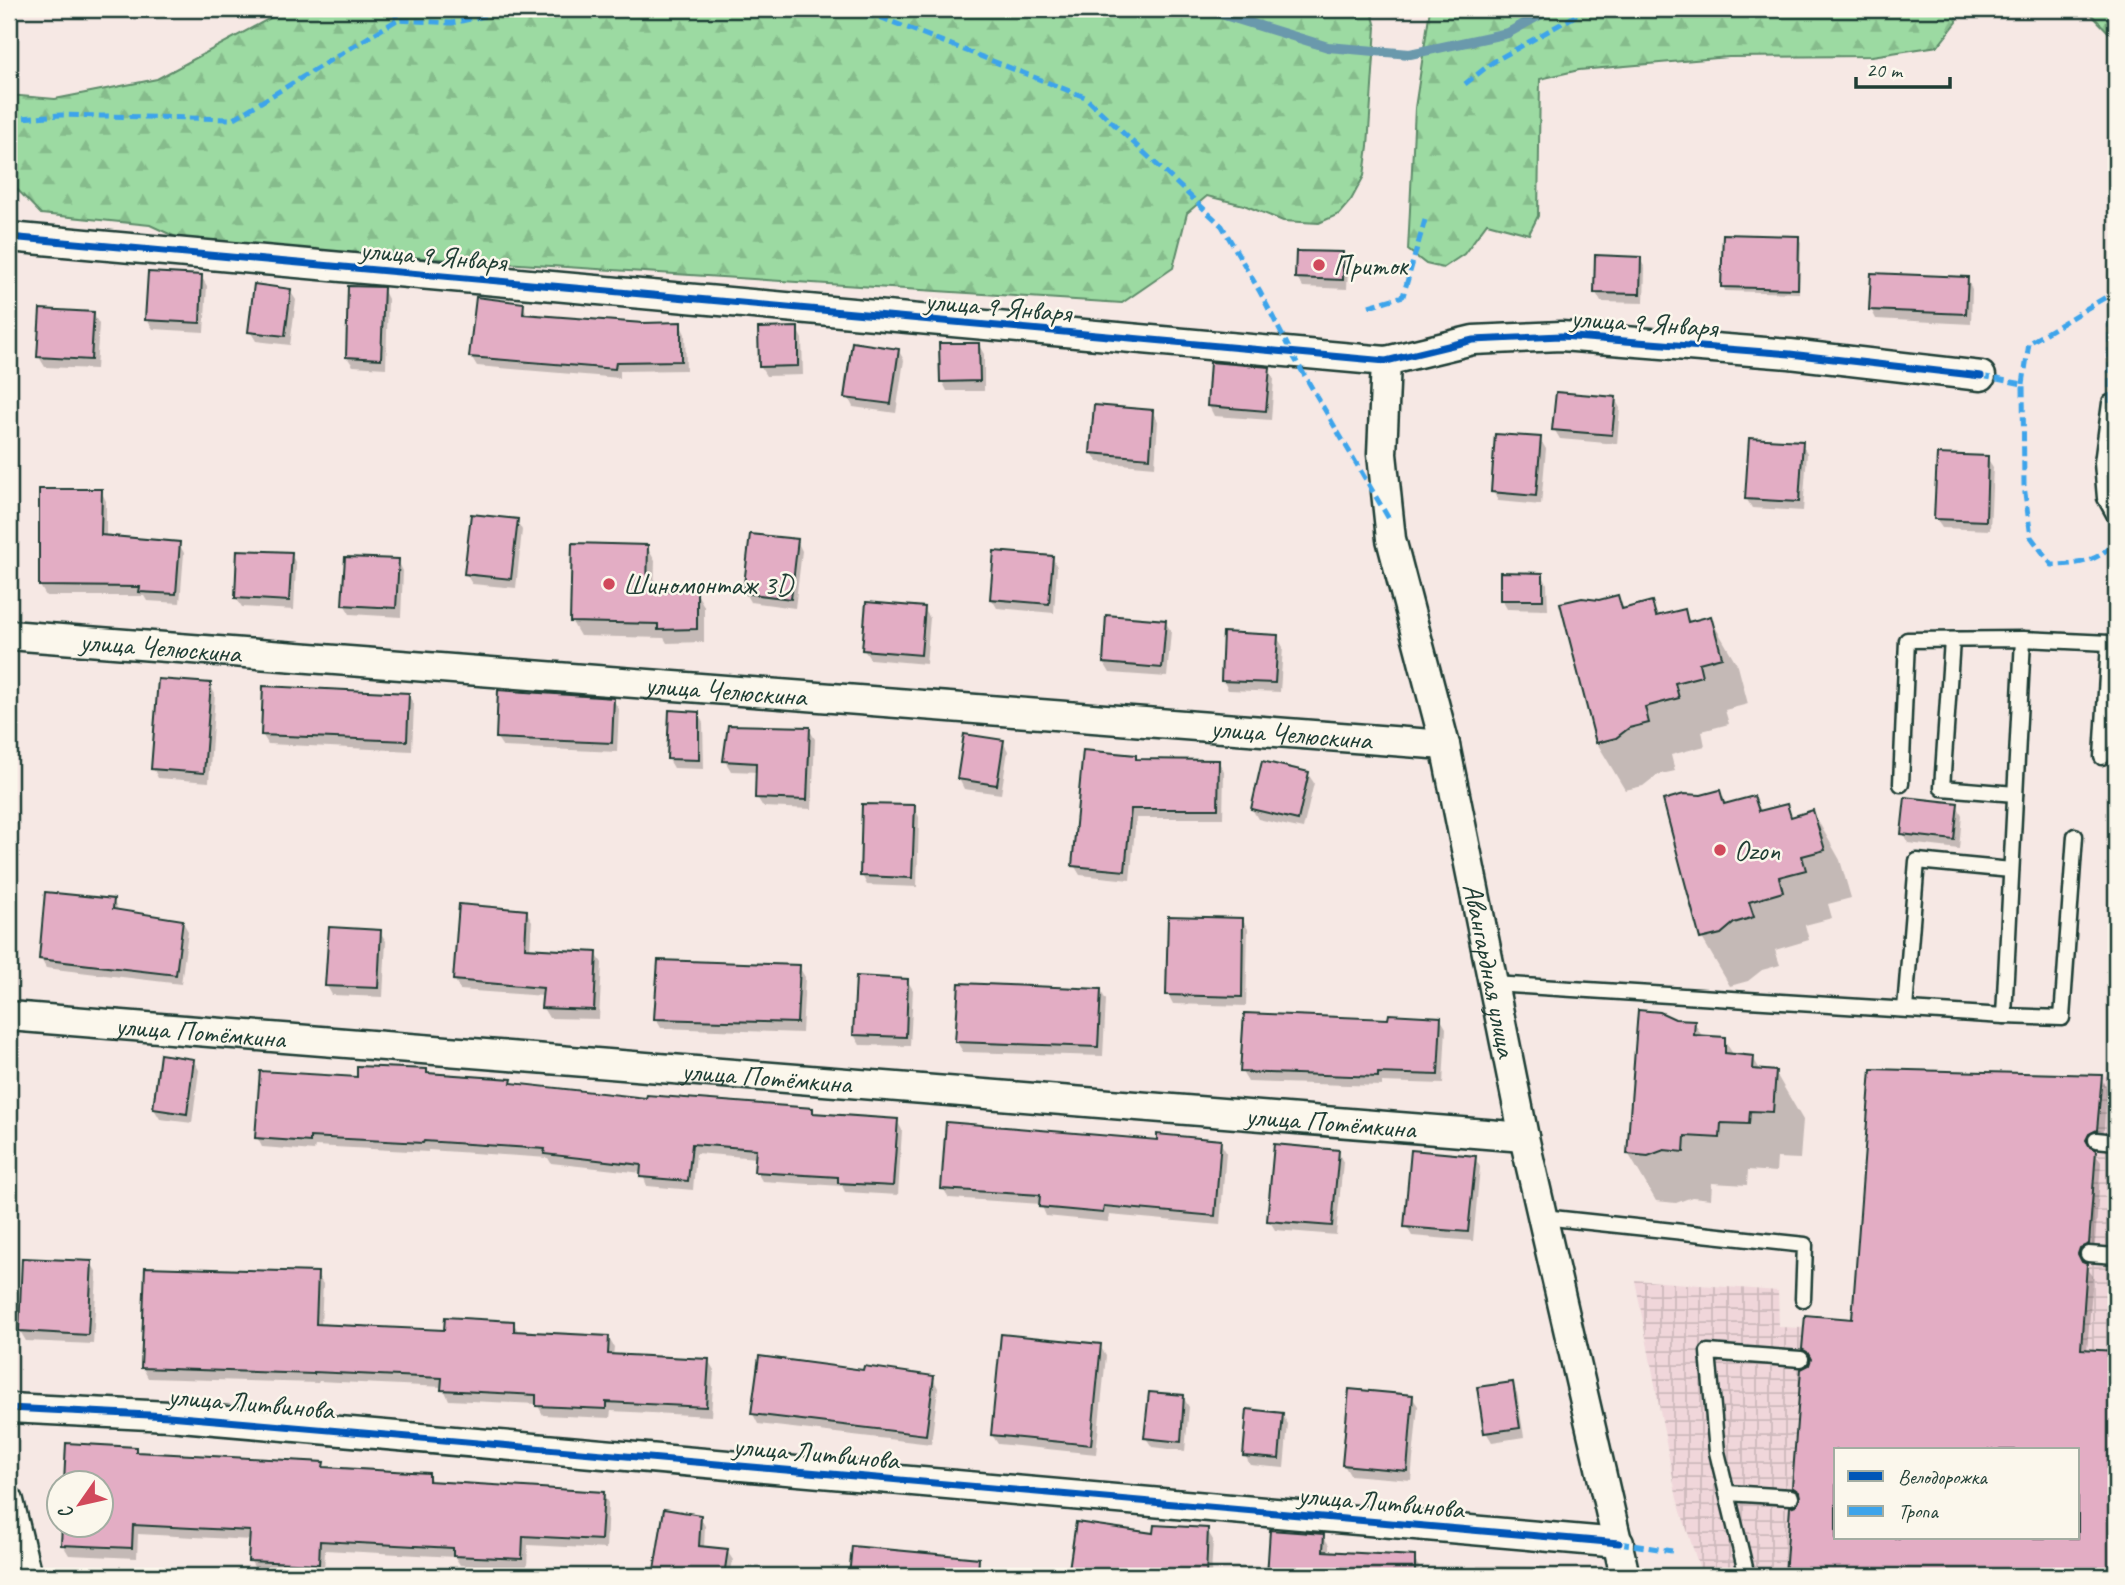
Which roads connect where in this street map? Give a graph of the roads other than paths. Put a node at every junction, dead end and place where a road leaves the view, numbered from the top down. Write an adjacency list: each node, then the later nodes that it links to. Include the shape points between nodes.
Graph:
1 (9, 237): 2 (street, улица 9 Января)
2 (1386, 361): 3 (street, улица 9 Января, via 1473,340 1561,336 1790,354); 9 (street, Авангардная улица, via 1382,454 1391,539)
3 (1981, 376)
4 (2116, 403): 5 (lane, via 2110,403 2102,463 2105,498)
5 (2116, 518)
6 (9, 635): 9 (street, улица Челюскина)
7 (2023, 639): 8 (lane); 10 (lane, via 2109,643); 12 (lane)
8 (1952, 640): 11 (lane, via 1907,640); 12 (lane, via 1942,788)
9 (1445, 745): 15 (street, Авангардная улица)
10 (2102, 757)
11 (1900, 783)
12 (2015, 794): 14 (lane)
13 (2075, 836): 18 (lane, via 2062,1017)
14 (2011, 870): 16 (lane, via 1917,861); 18 (lane)
15 (1493, 984): 16 (lane); 19 (street, Авангардная улица)
16 (1905, 1009): 18 (lane)
17 (9, 1016): 19 (street, улица Потёмкина)
18 (2004, 1016)
19 (1524, 1137): 22 (street, Авангардная улица)
20 (2096, 1140): 21 (lane)
21 (2116, 1142)
22 (1543, 1217): 25 (lane, via 1805,1245); 31 (street, Авангардная улица)
23 (2088, 1254): 24 (lane)
24 (2116, 1256)
25 (1804, 1299)
26 (1801, 1359): 28 (lane, via 1708,1352 1717,1452)
27 (9, 1408): 31 (street, улица Литвинова, via 169,1416)
28 (1727, 1493): 29 (lane); 34 (lane)
29 (1791, 1497)
30 (9, 1501): 32 (street)
31 (1619, 1543): 33 (street, Авангардная улица)
32 (27, 1576)
33 (1625, 1576)
34 (1747, 1576)

